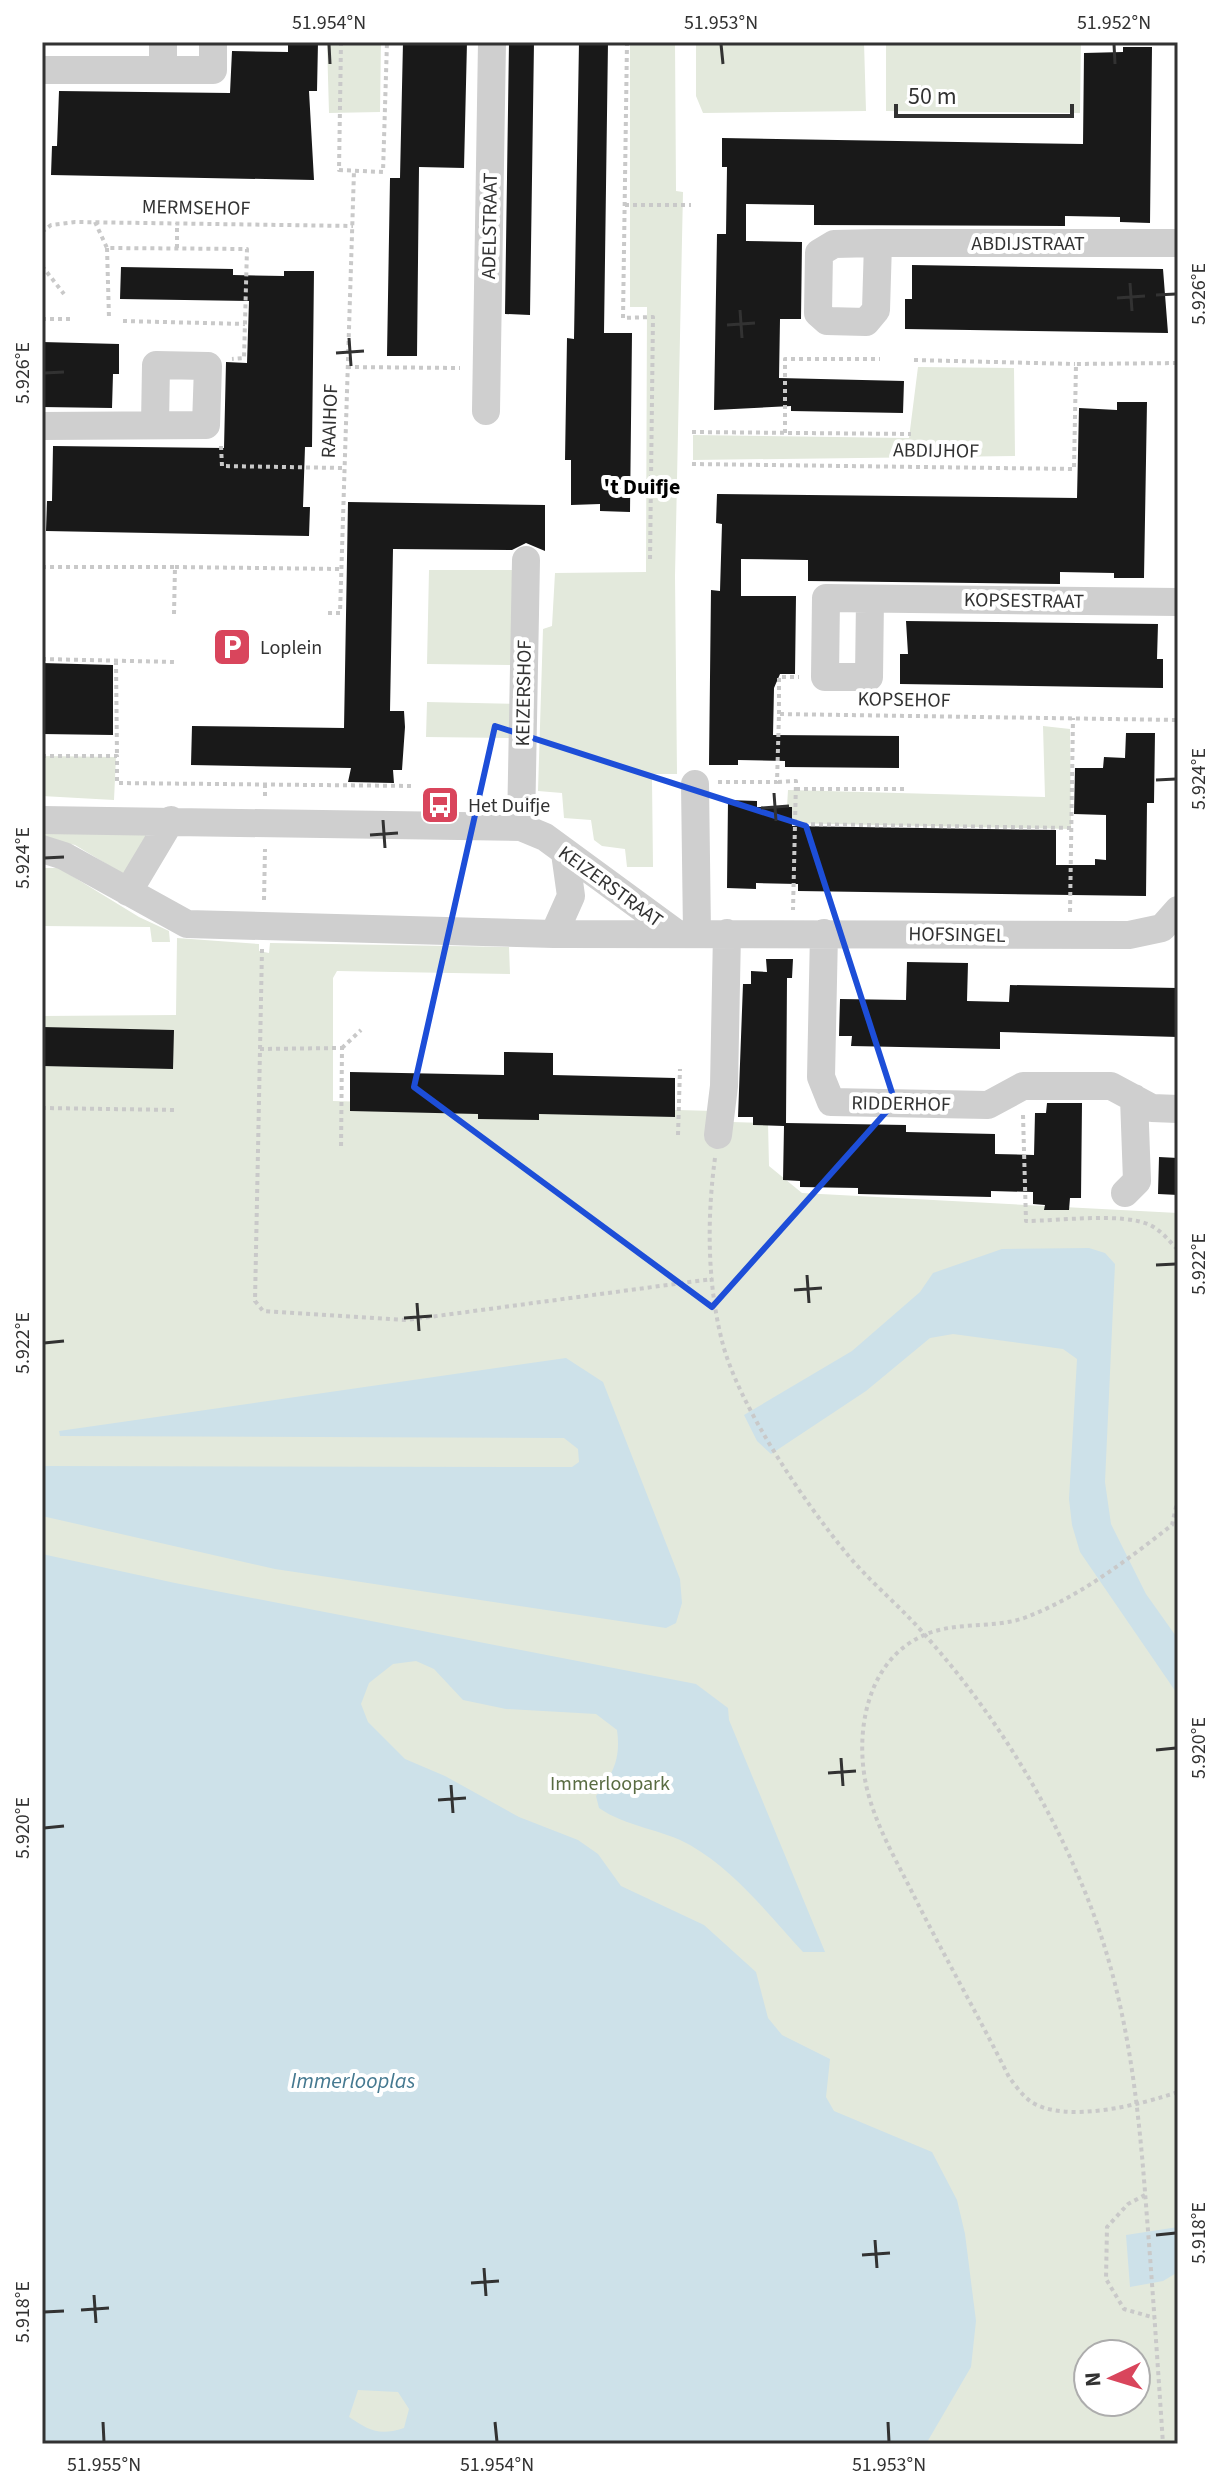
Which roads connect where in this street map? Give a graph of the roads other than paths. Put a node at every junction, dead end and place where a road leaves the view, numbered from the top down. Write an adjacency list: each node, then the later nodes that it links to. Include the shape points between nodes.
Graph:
1 (163, 42): 5 (street)
2 (213, 42): 5 (street, via 213,70)
3 (492, 42): 8 (street, ADELSTRAAT)
4 (42, 70): 5 (street)
5 (163, 70)
6 (878, 243): 7 (street, ABDIJSTRAAT)
7 (1178, 243)
8 (486, 411)
9 (155, 425): 9 (street, via 156,365 208,366 206,425); 10 (street)
10 (42, 426)
11 (526, 560): 17 (street, KEIZERSHOF)
12 (870, 599): 12 (street, KOPSESTRAAT, via 826,598 825,677 869,677); 13 (street, KOPSESTRAAT)
13 (1178, 602)
14 (702, 783): 22 (street)
15 (42, 820): 16 (street, KEIZERSTRAAT)
16 (171, 820): 17 (street, KEIZERSTRAAT); 20 (street)
17 (521, 827): 19 (street, KEIZERSTRAAT)
18 (42, 849): 20 (street, KEIZERSTRAAT)
19 (565, 853): 22 (street, KEIZERSTRAAT); 25 (street, via 571,896)
20 (128, 892): 25 (street, KEIZERSTRAAT, via 187,924)
21 (1174, 924): 24 (street, HOFSINGEL, via 1129,935)
22 (686, 933): 23 (street, HOFSINGEL); 25 (street, KEIZERSTRAAT)
23 (727, 933): 24 (street, HOFSINGEL); 28 (street)
24 (824, 933): 26 (street, RIDDERHOF, via 821,1077 831,1102 988,1105 1023,1086 1111,1086)
25 (554, 934)
26 (1134, 1098): 27 (street, RIDDERHOF, via 1152,1108); 29 (street, via 1137,1181)
27 (1178, 1109)
28 (718, 1135)
29 (1125, 1193)

